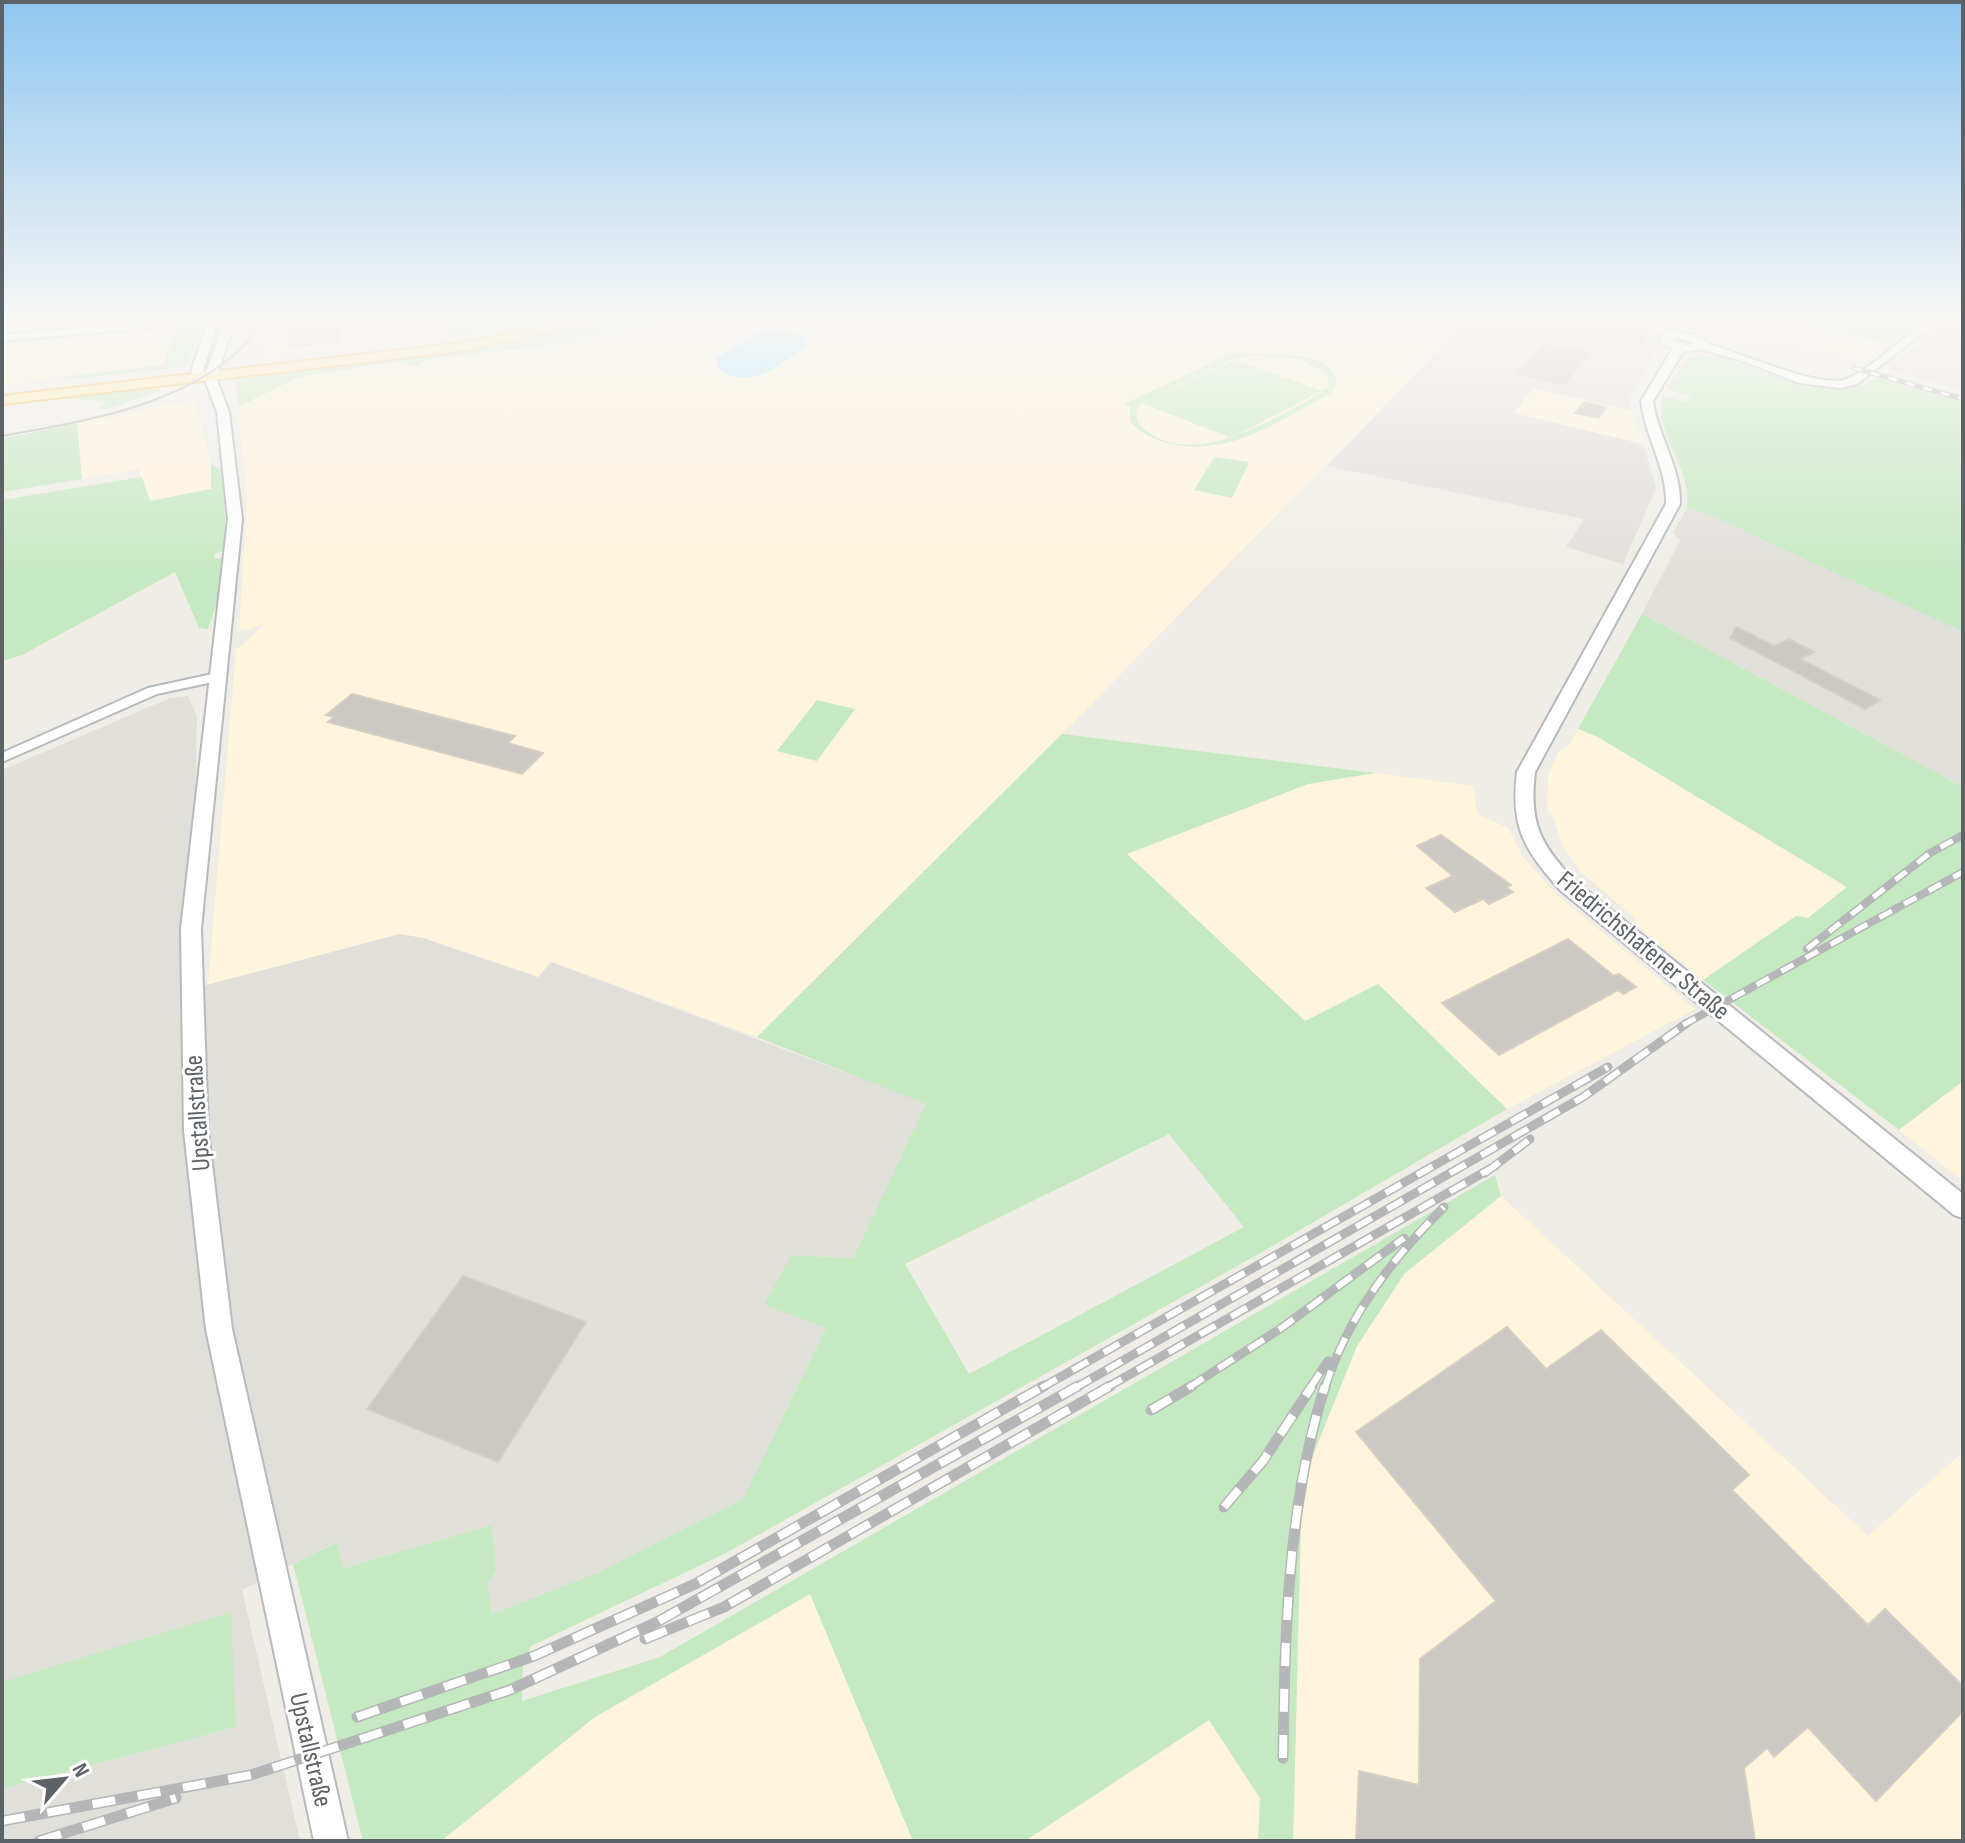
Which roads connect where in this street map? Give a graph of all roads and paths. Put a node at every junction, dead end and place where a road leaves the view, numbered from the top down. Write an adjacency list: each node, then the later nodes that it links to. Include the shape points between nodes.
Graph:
1 (221, 407): 3 (street, Upstallstraße, via 235,519)
2 (1647, 407): 5 (street, Friedrichshafener Straße, via 1670,468 1673,504 1526,772 1521,803 1529,838 1567,885)
3 (217, 677): 4 (street, via 153,691); 6 (street, Upstallstraße, via 191,929 196,1131 219,1329)
4 (2, 758)
5 (1963, 1208)
6 (331, 1841)

